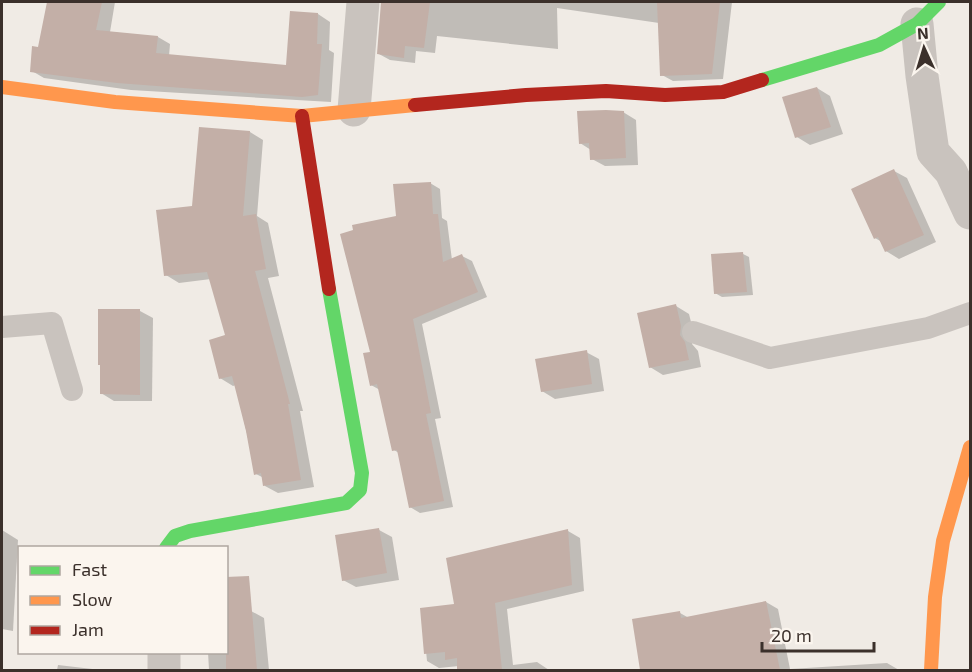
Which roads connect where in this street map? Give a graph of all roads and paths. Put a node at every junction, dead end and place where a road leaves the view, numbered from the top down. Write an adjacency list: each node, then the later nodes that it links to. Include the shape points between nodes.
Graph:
1 (363, 2): 4 (street)
2 (928, 13): 4 (street, via 879,45 723,92 526,94); 6 (street, via 922,76 933,152 951,172)
3 (2, 87): 5 (street, via 115,102)
4 (354, 110): 5 (street)
5 (302, 116): 12 (street, via 330,301 362,473 360,490 346,503 190,531 175,536)
6 (970, 213)
7 (970, 313): 9 (lane, via 928,328 770,358)
8 (2, 327): 10 (lane, via 52,323)
9 (693, 332)
10 (72, 390)
11 (970, 447): 15 (street, via 943,541)
12 (168, 546)
13 (164, 654): 14 (street)
14 (164, 670)
15 (931, 670)

